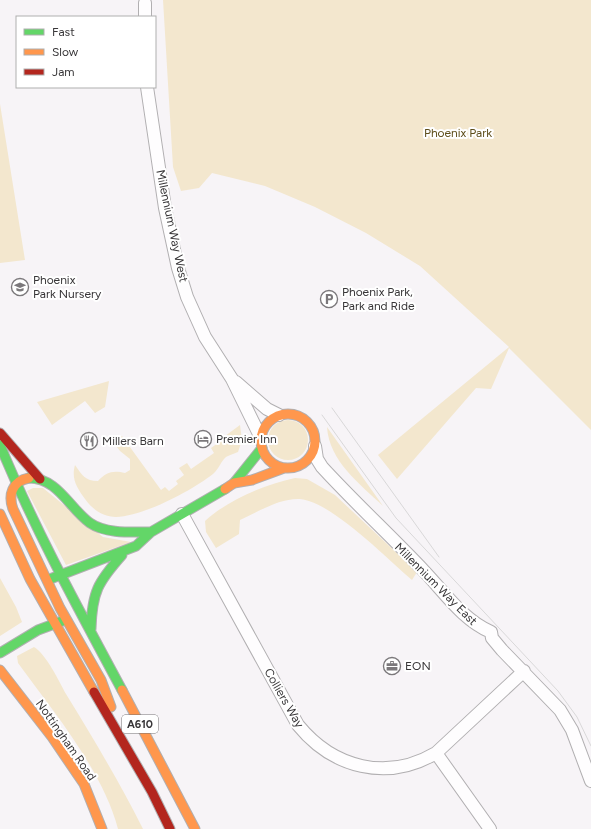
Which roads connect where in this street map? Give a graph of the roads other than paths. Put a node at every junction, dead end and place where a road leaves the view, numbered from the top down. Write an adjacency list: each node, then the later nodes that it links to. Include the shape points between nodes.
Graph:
1 (145, 3): 2 (street)
2 (145, 16)
3 (147, 88): 4 (street, Millennium Way West, via 178,268 193,313)
4 (232, 379): 5 (street, Millennium Way West, via 267,410); 7 (street, Millennium Way West)
5 (279, 415): 7 (main road, via 267,424); 9 (main road, via 295,414 304,418 313,431)
6 (0, 433): 11 (main road)
7 (261, 443): 10 (main road, via 270,461); 12 (main road, via 250,465)
8 (0, 445): 13 (main road, A610)
9 (315, 446): 10 (main road, via 311,456 304,463); 27 (street, Millennium Way East, via 317,459 322,468 467,618 491,632 492,638)
10 (284, 468): 12 (main road, via 252,480)
11 (40, 479): 13 (main road); 16 (main road, via 54,486 90,523 111,531)
12 (234, 483): 15 (main road)
13 (16, 484): 18 (main road, A610); 20 (main road, via 10,494 10,504)
14 (0, 514): 19 (main road, A610)
15 (182, 514): 16 (main road); 29 (street, Colliers Way, via 294,718 309,739 328,753 351,764 371,768 410,765)
16 (152, 532): 17 (main road, via 136,546)
17 (125, 551): 18 (main road); 24 (main road, via 96,586)
18 (62, 575): 20 (main road); 21 (main road, A610)
19 (30, 579): 20 (main road); 23 (main road, A610)
20 (47, 580): 22 (main road)
21 (85, 619): 22 (main road); 24 (main road, A610)
22 (66, 620): 23 (main road); 28 (main road, via 101,680)
23 (54, 624): 25 (main road, via 38,630); 28 (main road, A610)
24 (91, 629): 33 (main road, A610)
25 (0, 653)
26 (0, 670): 31 (main road, Nottingham Road, via 52,737 84,784)
27 (524, 671): 29 (street, Colliers Way); 30 (street, Millennium Way East, via 560,710 572,730)
28 (125, 746): 32 (main road, A610)
29 (436, 753): 34 (street)
30 (591, 781)
31 (102, 829)
32 (170, 829)
33 (195, 829)
34 (490, 829)

